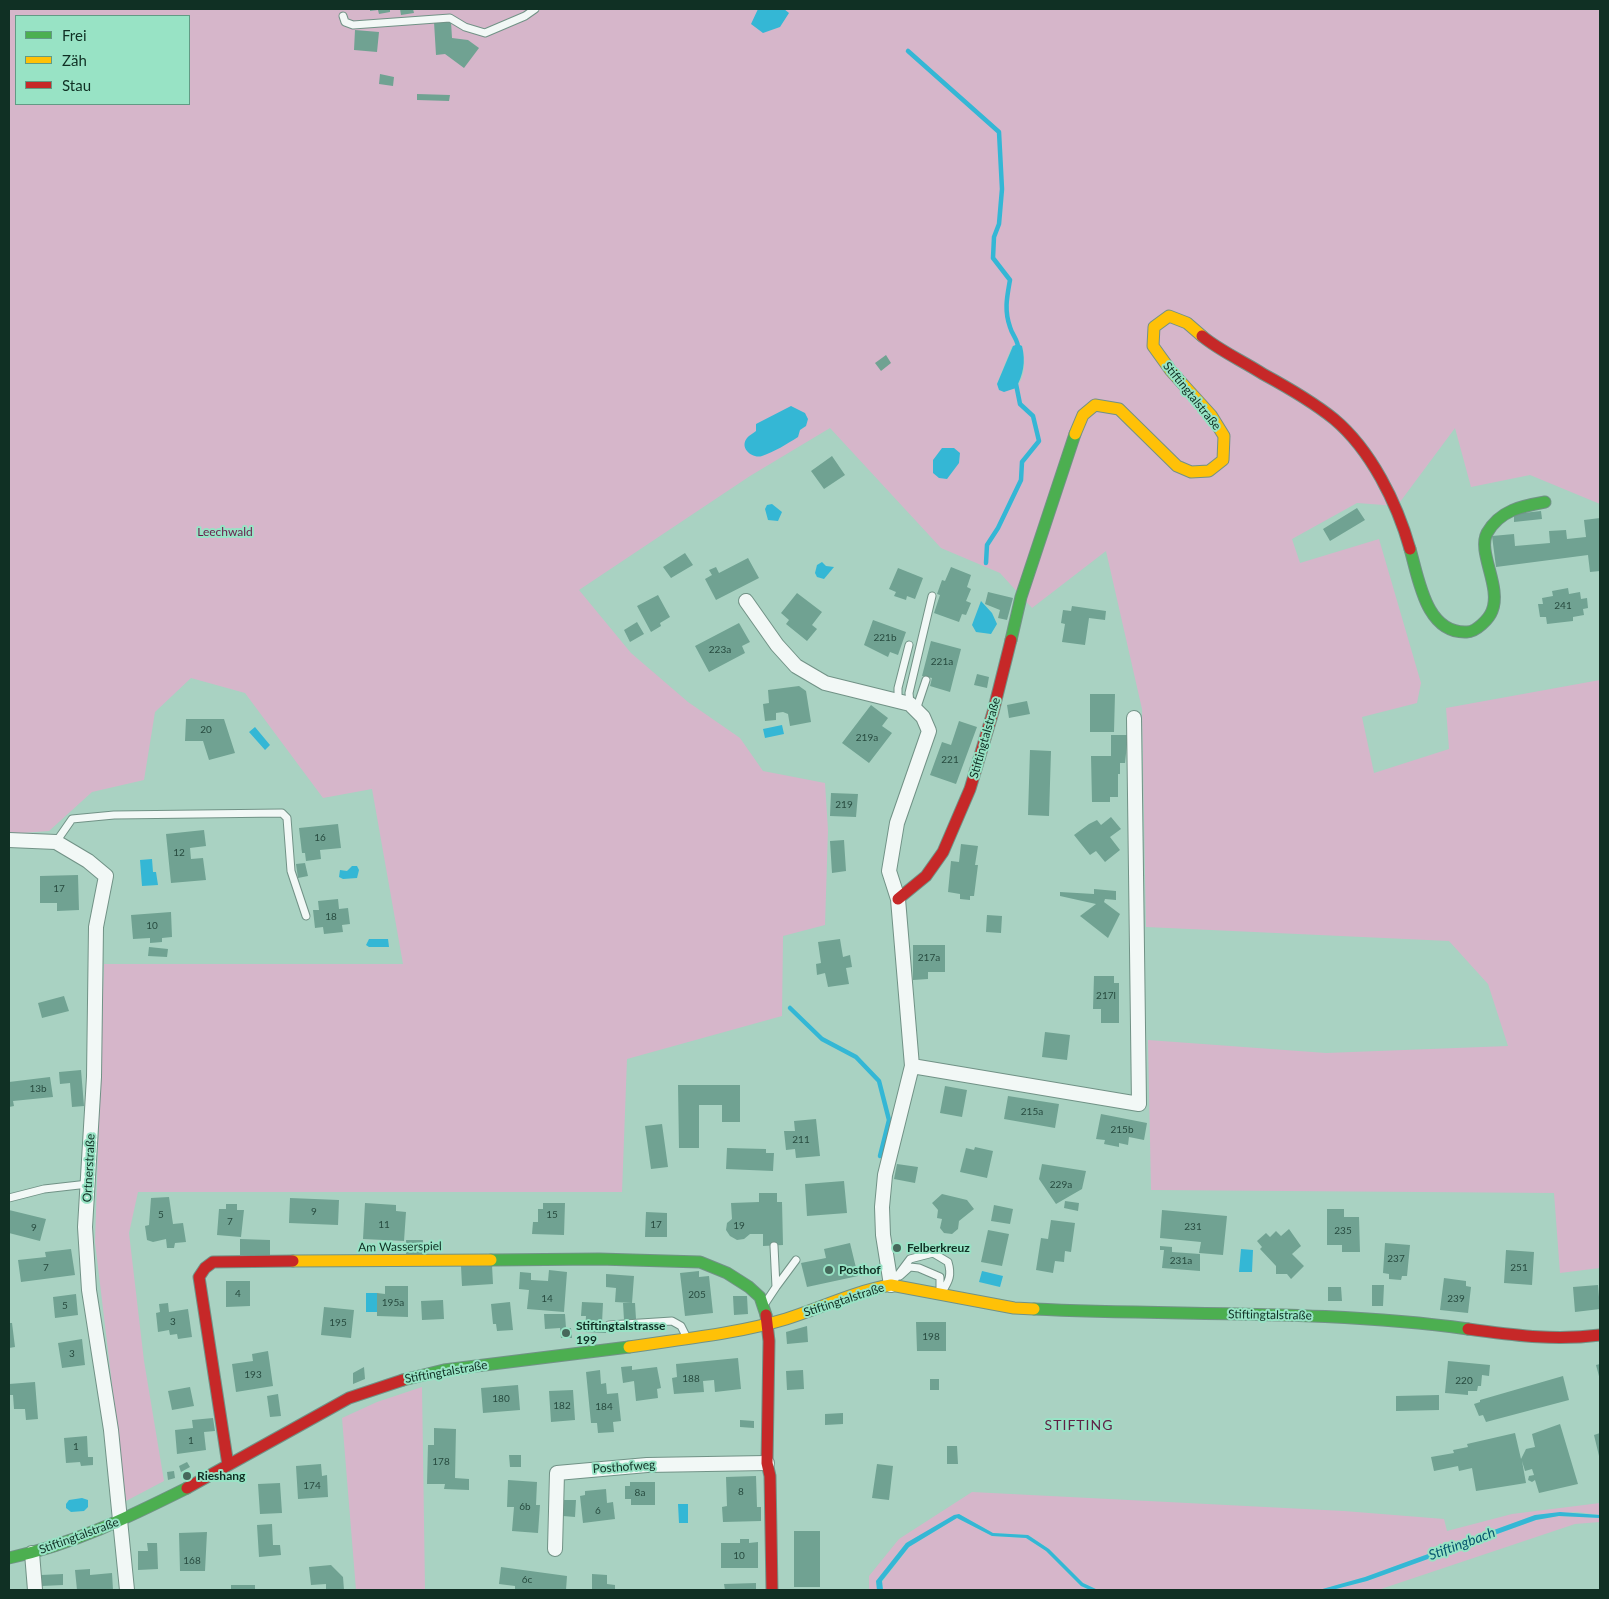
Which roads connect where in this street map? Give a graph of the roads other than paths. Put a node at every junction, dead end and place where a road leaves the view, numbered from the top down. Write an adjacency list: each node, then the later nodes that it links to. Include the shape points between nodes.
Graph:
1 (535, 9): 2 (lane, via 485,32 450,18 353,25 345,22)
2 (343, 16)
3 (1545, 502): 12 (street, Stiftingtalstraße, via 1514,508 1486,535 1487,561 1495,590 1492,611 1482,624 1470,632 1455,632 1440,625 1425,600 1391,500 1363,449 1334,419 1213,346 1187,323 1169,316 1154,327 1153,346 1224,436 1223,460 1209,471 1191,472 1178,466 1119,409 1095,405 1083,416 1071,443 1021,596 993,712 970,789 943,852 926,876)
4 (932, 596): 8 (lane)
5 (746, 601): 8 (street, via 796,666 825,684)
6 (909, 645): 8 (lane, via 898,688)
7 (926, 680): 8 (lane)
8 (908, 705): 12 (street, Stiftingtalstraße, via 923,717 929,731 897,823 889,871)
9 (1134, 718): 14 (street, via 1139,1104)
10 (9, 840): 11 (street, Ortnerstraße)
11 (56, 842): 13 (lane, via 72,819 114,815 282,813 287,818 291,871); 15 (street, Ortnerstraße, via 88,860 106,876 96,927 94,1077)
12 (898, 899): 14 (street, Stiftingtalstraße)
13 (306, 916)
14 (912, 1066): 19 (street, Stiftingtalstraße, via 885,1175 883,1234)
15 (88, 1184): 16 (lane, via 44,1189); 29 (street, Ortnerstraße, via 85,1227 89,1290)
16 (9, 1198)
17 (774, 1246): 20 (lane)
18 (796, 1260): 20 (lane)
19 (891, 1285): 21 (street, Stiftingtalstraße); 21 (lane, Stiftingtalstraße, via 910,1267 919,1268 940,1277); 21 (lane, Stiftingtalstraße, via 910,1259 933,1253 948,1262 951,1271 949,1281); 23 (street, Stiftingtalstraße)
20 (776, 1287): 22 (lane)
21 (940, 1294): 25 (street, Stiftingtalstraße, via 1032,1310 1351,1317 1537,1338)
22 (763, 1305): 23 (street, Am Wasserspiel); 28 (street, Am Wasserspiel, via 760,1297 749,1287 700,1262 600,1259 214,1262 204,1268 200,1277)
23 (768, 1324): 26 (street, Stiftingtalstraße); 27 (street)
24 (609, 1325): 26 (lane, via 672,1322 681,1326)
25 (1600, 1335)
26 (688, 1339): 28 (street, Stiftingtalstraße, via 473,1366 413,1377 349,1398)
27 (767, 1463): 30 (street, Posthofweg, via 647,1465 556,1473); 35 (street)
28 (228, 1465): 29 (street, Stiftingtalstraße)
29 (121, 1520): 31 (street, Stiftingtalstraße); 34 (street)
30 (555, 1549)
31 (32, 1553): 32 (street, Stiftingtalstraße); 33 (street, Stiftingtalstraße)
32 (9, 1558)
33 (35, 1590)
34 (127, 1590)
35 (772, 1590)

